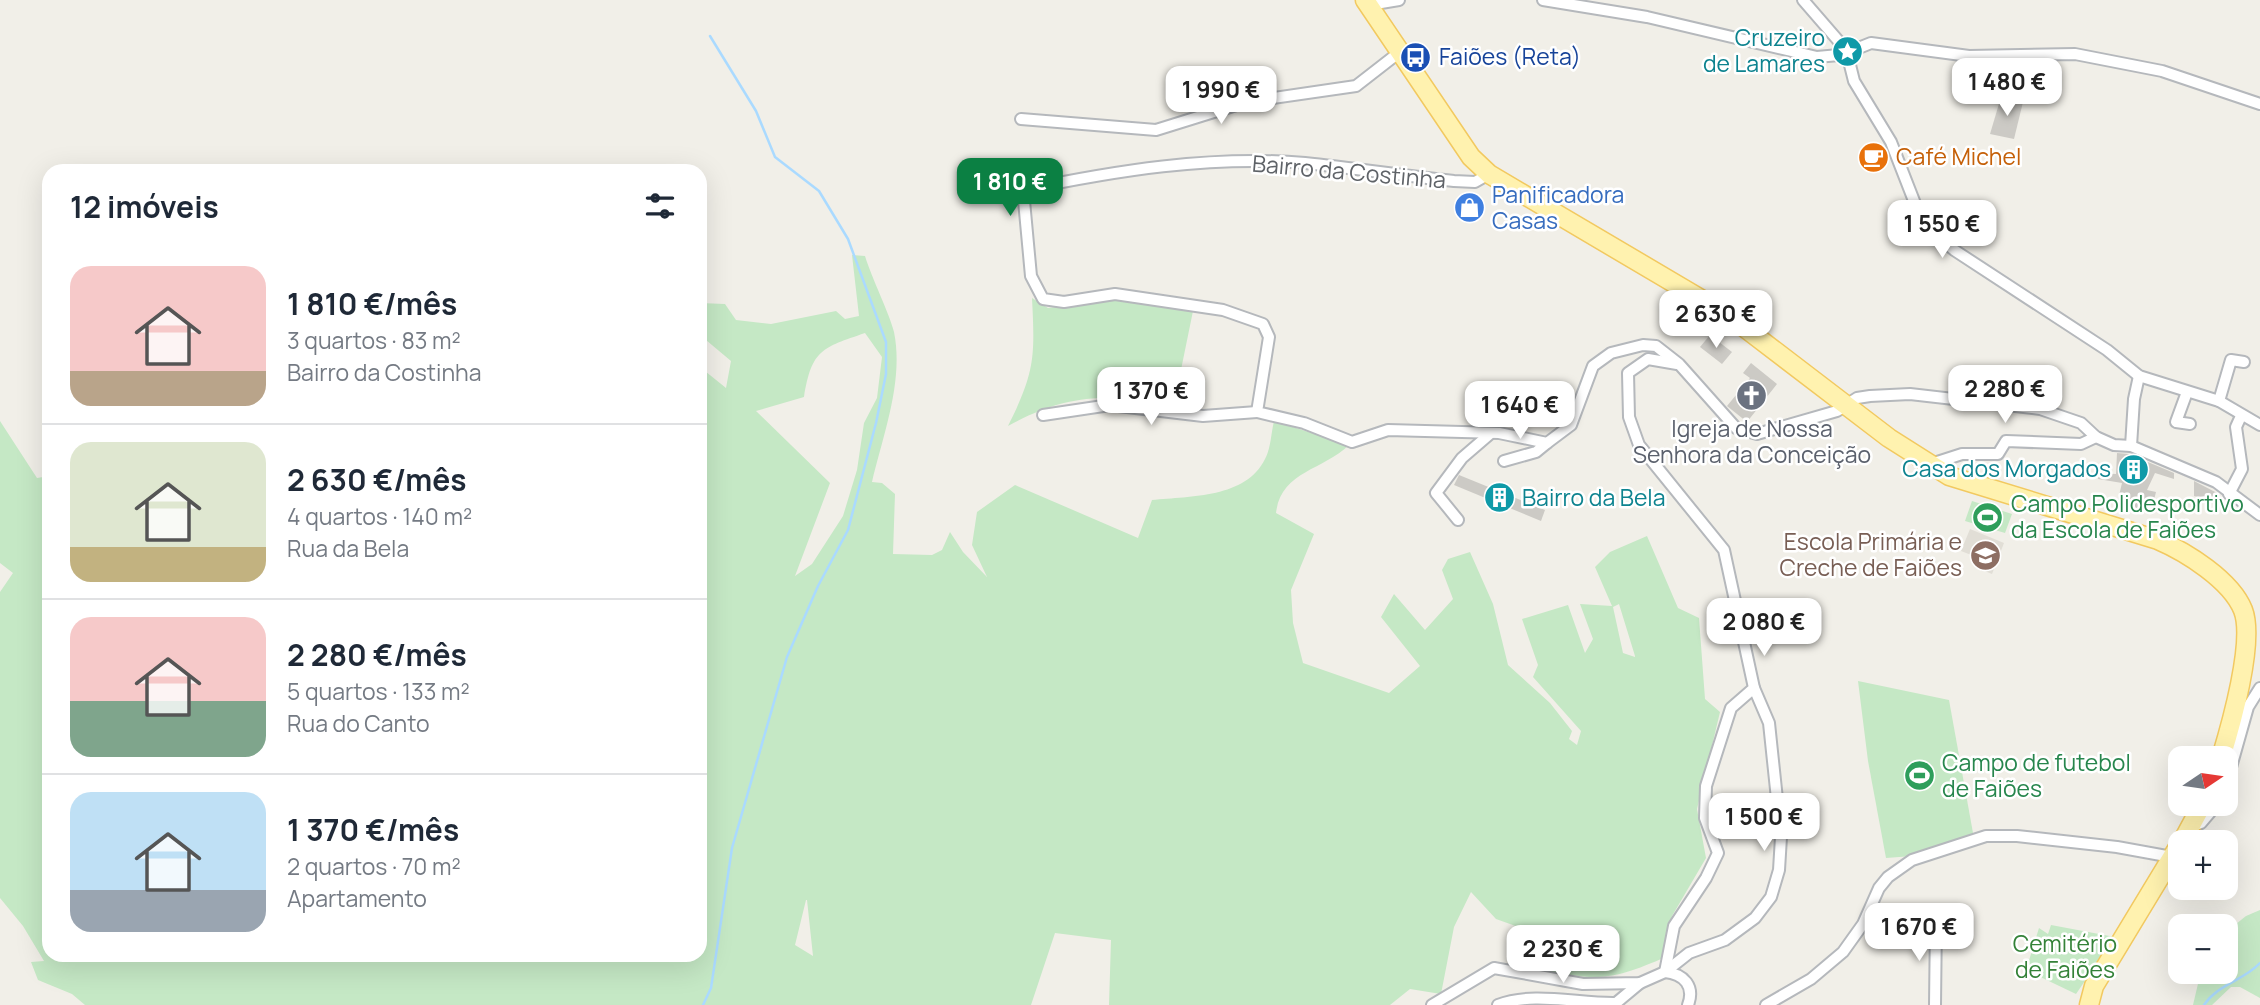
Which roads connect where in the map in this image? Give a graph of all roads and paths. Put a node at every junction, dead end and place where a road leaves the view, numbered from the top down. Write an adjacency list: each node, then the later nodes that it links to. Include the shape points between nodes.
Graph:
1 (1399, 0): 4 (street)
2 (1543, 0): 6 (street, via 1647,17 1817,57)
3 (1802, 0): 6 (street)
4 (1367, 3): 7 (main road)
5 (1856, 49): 6 (street, via 1852,44); 8 (street); 9 (street, via 1871,43 1969,56 2075,54 2162,71)
6 (1840, 50): 8 (street)
7 (1401, 51): 10 (street, via 1356,86 1247,102 1156,130); 11 (main road, via 1471,157)
8 (1849, 61): 14 (street, via 1854,81 1891,142 1923,224)
9 (2260, 104)
10 (1021, 119)
11 (1489, 174): 17 (main road, via 1728,316); 18 (street, Bairro da Costinha, via 1475,181 1454,181 1304,163 1234,163 1148,168 1023,190 1031,276 1043,299 1064,302 1115,294 1223,310 1264,324 1269,337)
12 (2244, 362): 16 (street, via 2231,360)
13 (1679, 364): 17 (street, via 1736,428 1747,432 1757,433); 25 (street, via 1656,346 1631,346 1611,353 1593,366 1571,425); 32 (street, via 1648,359 1628,373 1629,417 1639,445 1724,550)
14 (2139, 376): 15 (street); 26 (street)
15 (2187, 392): 16 (street); 21 (street, via 2176,422)
16 (2219, 401): 20 (street)
17 (1847, 405): 24 (street, via 1857,398 1910,394 2040,409 2081,423); 28 (main road)
18 (1257, 412): 19 (street, via 1203,416 1110,405); 23 (street, via 1304,423 1352,442 1388,430)
19 (1043, 415)
20 (2241, 416): 22 (street); 29 (street, via 2236,427 2242,469)
21 (2190, 424)
22 (2260, 425)
23 (1492, 433): 25 (street); 31 (street, via 1462,458 1436,493)
24 (2096, 437): 26 (street); 28 (street, via 2081,444 2006,440 1998,454 1962,454)
25 (1547, 443): 27 (street, via 1536,452)
26 (2131, 446): 29 (street, via 2216,482)
27 (1504, 461)
28 (1931, 464): 34 (main road, via 1949,476 2185,552 2236,598 2246,618 2247,641)
29 (2229, 494): 30 (street)
30 (2260, 515)
31 (1458, 520)
32 (1754, 688): 43 (street, via 1731,708 1710,773 1704,818 1718,853 1674,926); 43 (street, via 1769,723 1781,837 1771,897 1755,918 1725,940 1689,953)
33 (2260, 688): 35 (street, via 2248,707)
34 (2224, 746)
35 (2238, 750)
36 (2197, 816): 38 (main road)
37 (2208, 816): 38 (street)
38 (2192, 826): 39 (main road)
39 (2189, 830)
40 (2168, 848): 49 (street, via 1986,836 1912,860 1879,888 1855,939 1843,952 1791,993)
41 (2168, 864): 45 (main road, via 2094,986)
42 (1936, 919): 50 (street)
43 (1665, 972): 44 (street); 48 (street, via 1676,973 1688,983)
44 (1640, 983): 46 (street, via 1583,984 1494,968); 47 (street, via 1616,1003 1547,1000)
45 (2088, 1004)
46 (1432, 1005)
47 (1498, 1005)
48 (1688, 1005)
49 (1766, 1005)
50 (1935, 1005)

